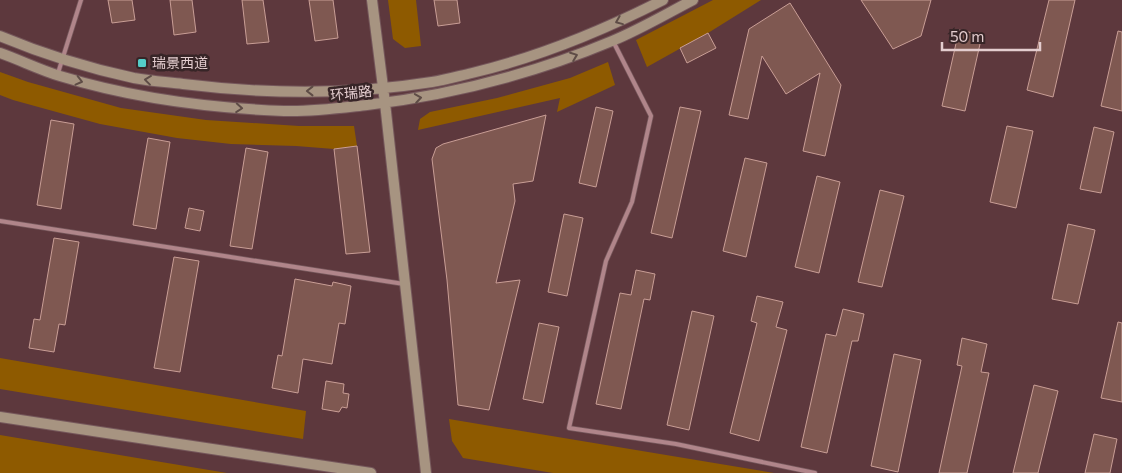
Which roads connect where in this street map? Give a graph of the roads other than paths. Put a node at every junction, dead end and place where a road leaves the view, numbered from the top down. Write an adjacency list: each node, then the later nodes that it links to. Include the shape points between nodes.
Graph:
1 (81, 0): 8 (lane)
2 (372, 0): 10 (main road)
3 (663, 0): 10 (main road, 环瑞路, one-way to 10, via 552,50 432,82)
4 (692, 0): 6 (main road, 环瑞路)
5 (0, 36): 8 (main road, 环瑞路)
6 (613, 41): 11 (main road, 环瑞路, one-way to 6, via 444,94 504,79); 17 (lane, via 651,116 632,202 606,261 569,428 676,444)
7 (0, 53): 9 (main road, 环瑞路)
8 (63, 59): 9 (lane); 10 (main road, 环瑞路, one-way to 8, via 316,91 208,87 134,78)
9 (58, 75): 11 (main road, 环瑞路, one-way to 11, via 135,95 225,107 285,111)
10 (383, 87): 11 (main road)
11 (385, 103): 13 (main road)
12 (0, 220): 13 (lane)
13 (404, 284): 16 (main road)
14 (0, 417): 15 (main road)
15 (371, 473)
16 (426, 473)
17 (815, 473)

